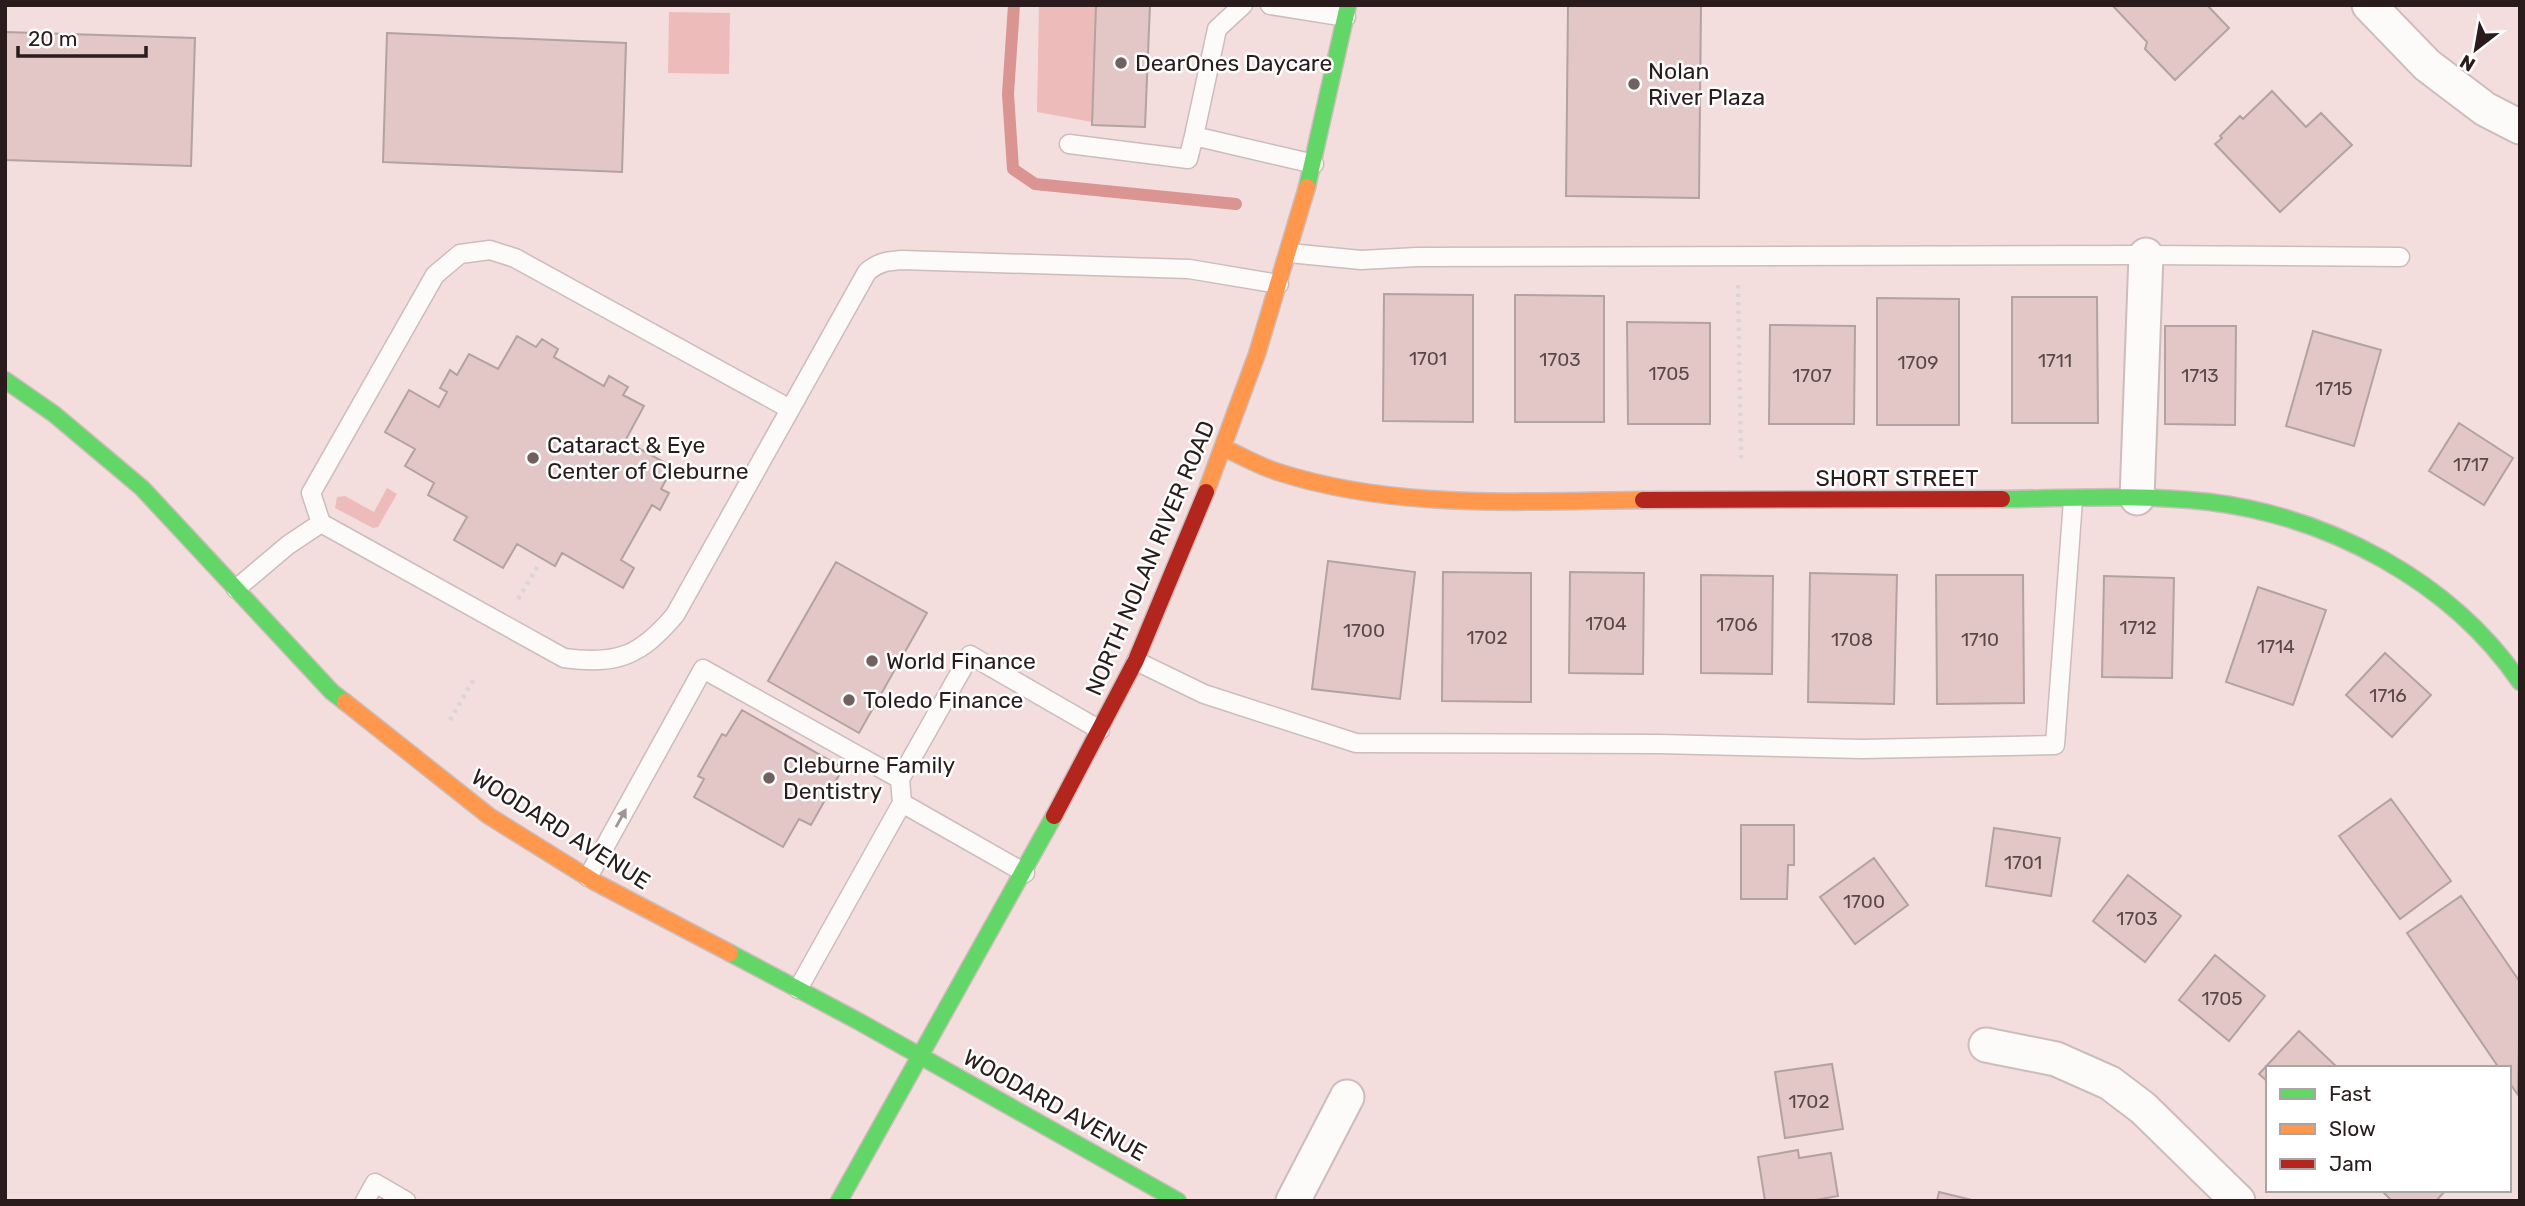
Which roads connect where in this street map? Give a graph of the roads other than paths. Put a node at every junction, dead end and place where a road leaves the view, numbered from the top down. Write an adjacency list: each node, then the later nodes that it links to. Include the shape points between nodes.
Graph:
1 (1243, 5): 6 (lane, via 1217,29)
2 (1270, 5): 4 (lane)
3 (2369, 5): 5 (street, via 2427,65 2485,108)
4 (1347, 11): 8 (street, NORTH NOLAN RIVER ROAD)
5 (2520, 127)
6 (1194, 136): 7 (lane, via 1188,159); 8 (lane)
7 (1069, 144)
8 (1314, 164): 9 (street, NORTH NOLAN RIVER ROAD)
9 (1289, 253): 10 (lane, via 1361,260); 12 (street, NORTH NOLAN RIVER ROAD)
10 (2146, 255): 11 (lane); 16 (street)
11 (2400, 257)
12 (1279, 284): 14 (lane, via 1189,269 885,261 867,272); 15 (street, NORTH NOLAN RIVER ROAD)
13 (5, 380): 19 (street, WOODARD AVENUE, via 64,422 142,488)
14 (790, 409): 18 (lane, via 675,615 631,655 564,659); 18 (lane, via 515,258 490,250 460,254 435,275 311,493)
15 (1224, 448): 17 (street, SHORT STREET, via 1276,471 1337,488 1414,499); 20 (street, NORTH NOLAN RIVER ROAD)
16 (2137, 498): 17 (street, SHORT STREET); 21 (street, SHORT STREET, via 2221,504 2308,525 2356,543 2437,595 2470,624)
17 (2073, 500): 20 (lane, via 2055,745 1862,749 1356,743 1204,694)
18 (321, 523): 19 (lane)
19 (236, 589): 26 (street, WOODARD AVENUE, via 332,692 489,816)
20 (1136, 661): 22 (street, NORTH NOLAN RIVER ROAD)
21 (2520, 682)
22 (1100, 730): 23 (lane, via 970,655); 25 (street, NORTH NOLAN RIVER ROAD)
23 (900, 779): 24 (lane); 26 (lane, one-way to 23, via 703,669)
24 (902, 803): 25 (lane); 27 (lane)
25 (1025, 873): 29 (street, NORTH NOLAN RIVER ROAD)
26 (588, 877): 27 (street, WOODARD AVENUE)
27 (799, 989): 29 (street, WOODARD AVENUE)
28 (1986, 1045): 36 (street, via 2056,1059 2110,1083 2143,1108)
29 (920, 1056): 33 (street, NORTH NOLAN RIVER ROAD); 34 (street, WOODARD AVENUE)
30 (1347, 1097): 35 (street)
31 (365, 1201): 32 (lane, via 375,1183)
32 (406, 1201)
33 (839, 1201)
34 (1178, 1201)
35 (1293, 1201)
36 (2238, 1201)

